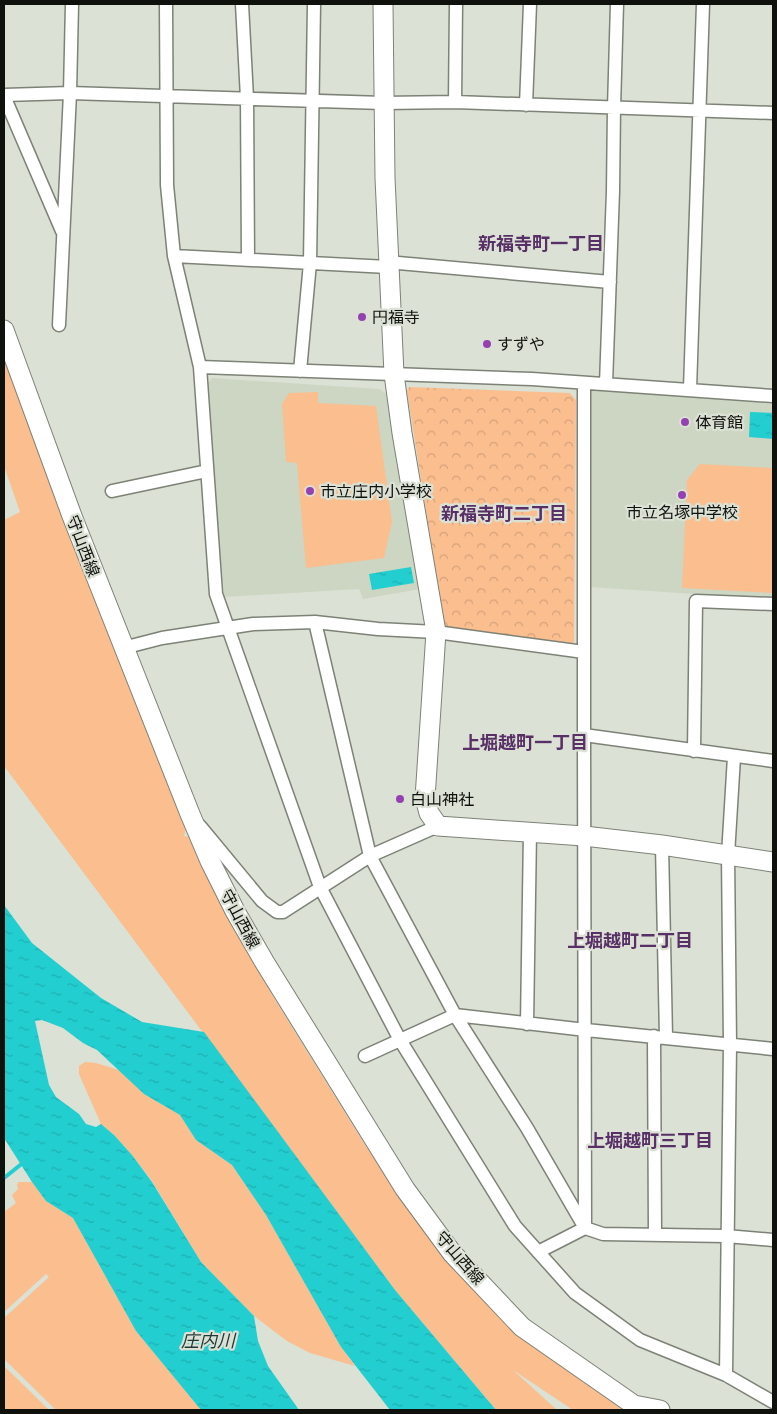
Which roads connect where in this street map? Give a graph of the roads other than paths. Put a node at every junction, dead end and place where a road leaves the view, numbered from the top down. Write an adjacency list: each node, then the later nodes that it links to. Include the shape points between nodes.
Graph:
1 (72, 4): 10 (street)
2 (166, 4): 12 (street)
3 (242, 4): 13 (street)
4 (314, 4): 14 (street)
5 (383, 4): 16 (main road)
6 (456, 4): 15 (street)
7 (530, 4): 17 (street)
8 (617, 4): 18 (street)
9 (703, 4): 19 (street)
10 (70, 93): 11 (street); 12 (street); 21 (street)
11 (4, 95): 21 (street)
12 (167, 96): 13 (street); 22 (street, via 167,185)
13 (247, 98): 14 (street); 23 (street)
14 (313, 100): 16 (street); 24 (street)
15 (455, 102): 16 (street); 17 (street)
16 (383, 103): 25 (main road)
17 (526, 104): 18 (street)
18 (614, 108): 19 (street); 26 (street)
19 (700, 110): 20 (street); 34 (street)
20 (773, 113)
21 (63, 233): 27 (street)
22 (174, 256): 23 (street); 29 (street)
23 (248, 260): 24 (street)
24 (310, 263): 25 (street); 30 (street)
25 (388, 265): 26 (street); 31 (main road)
26 (610, 282): 33 (street)
27 (59, 325)
28 (4, 330): 42 (main road, 守山西線)
29 (200, 367): 30 (street); 36 (street)
30 (300, 371): 31 (street)
31 (394, 374): 32 (street); 41 (main road)
32 (584, 383): 33 (street); 43 (street)
33 (606, 384): 34 (street)
34 (690, 389): 35 (street)
35 (773, 396)
36 (207, 471): 37 (street); 40 (street, via 216,594)
37 (112, 491)
38 (773, 604): 45 (street, via 696,601)
39 (315, 622): 40 (street); 41 (street); 54 (street)
40 (228, 627): 42 (street); 56 (street)
41 (436, 632): 43 (street); 49 (main road, via 425,798 429,813)
42 (124, 648): 48 (main road, 守山西線)
43 (584, 652): 44 (street)
44 (584, 735): 45 (street); 51 (street)
45 (694, 751): 46 (street)
46 (734, 757): 47 (street); 53 (street)
47 (773, 761)
48 (190, 814): 56 (street, via 262,901 277,912 283,912); 72 (main road, 守山西線, via 235,912 264,963 405,1189 452,1253 522,1327)
49 (438, 826): 50 (main road); 54 (street)
50 (530, 832): 51 (main road); 58 (street)
51 (584, 836): 52 (main road); 59 (street)
52 (662, 845): 53 (main road); 60 (street)
53 (728, 855): 55 (main road); 62 (street)
54 (370, 856): 56 (street); 57 (street)
55 (773, 862)
56 (320, 887): 61 (street)
57 (455, 1015): 58 (street); 61 (street); 65 (street, via 527,1128)
58 (527, 1024): 59 (street)
59 (586, 1030): 60 (street); 65 (street)
60 (660, 1037): 62 (street); 66 (street)
61 (400, 1040): 64 (street); 69 (street, via 515,1226)
62 (730, 1044): 63 (street); 67 (street)
63 (773, 1048)
64 (365, 1056)
65 (585, 1228): 66 (street, via 603,1234); 69 (street)
66 (655, 1235): 67 (street)
67 (726, 1236): 68 (street); 70 (street)
68 (773, 1240)
69 (538, 1252): 70 (street, via 575,1293 640,1340)
70 (726, 1375): 71 (street)
71 (773, 1402)
72 (637, 1408): 73 (main road, 守山西線)
73 (660, 1410)

